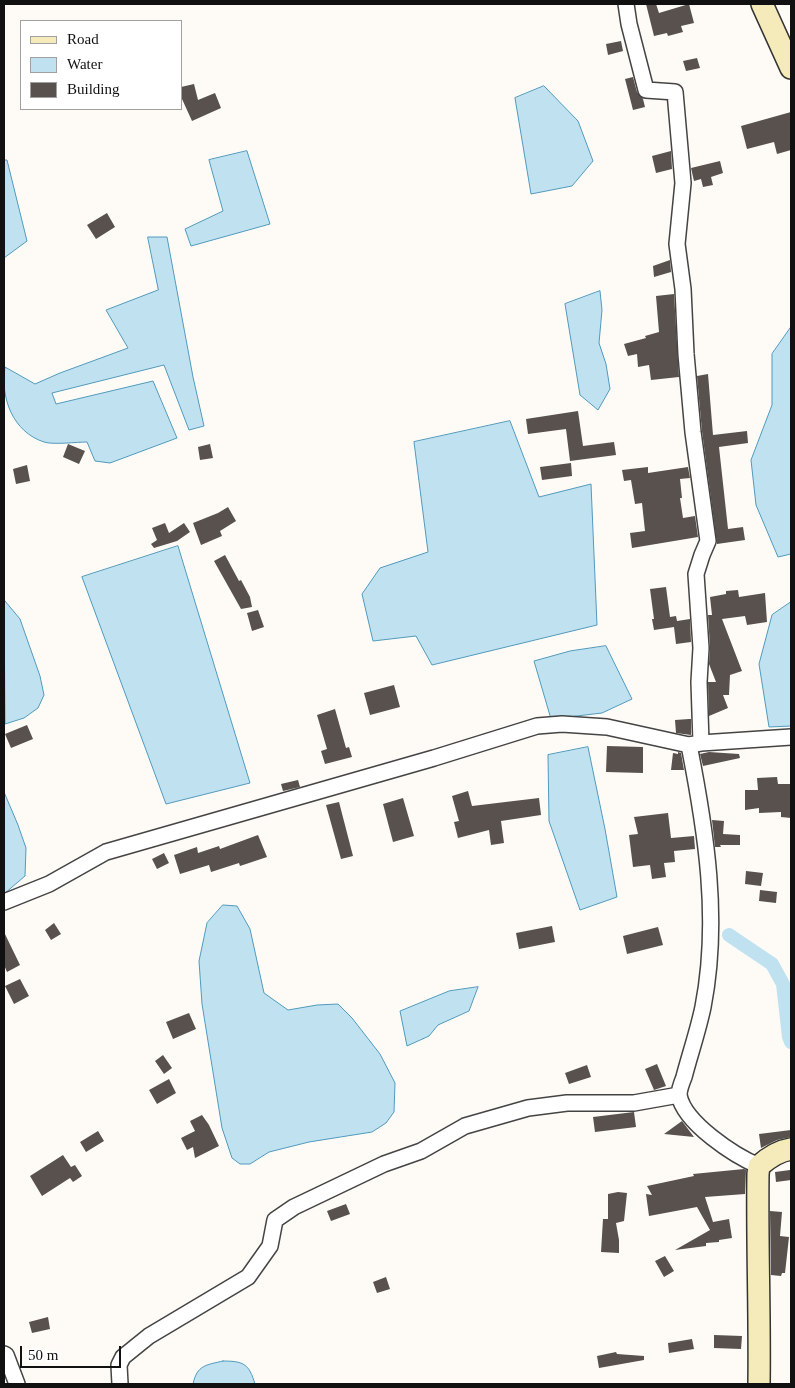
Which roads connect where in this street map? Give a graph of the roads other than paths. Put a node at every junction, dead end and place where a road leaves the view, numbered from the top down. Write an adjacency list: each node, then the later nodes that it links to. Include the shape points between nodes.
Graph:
1 (626, 4): 5 (street, via 646,90 675,92 683,183 677,244 693,432 708,541 696,574 701,648)
2 (762, 4): 3 (main road)
3 (791, 68)
4 (791, 737): 5 (street)
5 (695, 744): 6 (street, via 607,727 537,726 106,852 49,884); 7 (street, via 710,876 709,952 703,1008)
6 (4, 902)
7 (679, 1094): 9 (street, via 688,1114 715,1141); 12 (street, via 634,1103 567,1103 528,1108 465,1126 421,1151 384,1164 294,1207 275,1220 270,1246 248,1278 149,1336 123,1357)
8 (791, 1149): 9 (main road, via 769,1157)
9 (759, 1166): 13 (main road)
10 (4, 1354): 11 (street)
11 (17, 1384)
12 (120, 1384)
13 (760, 1384)

